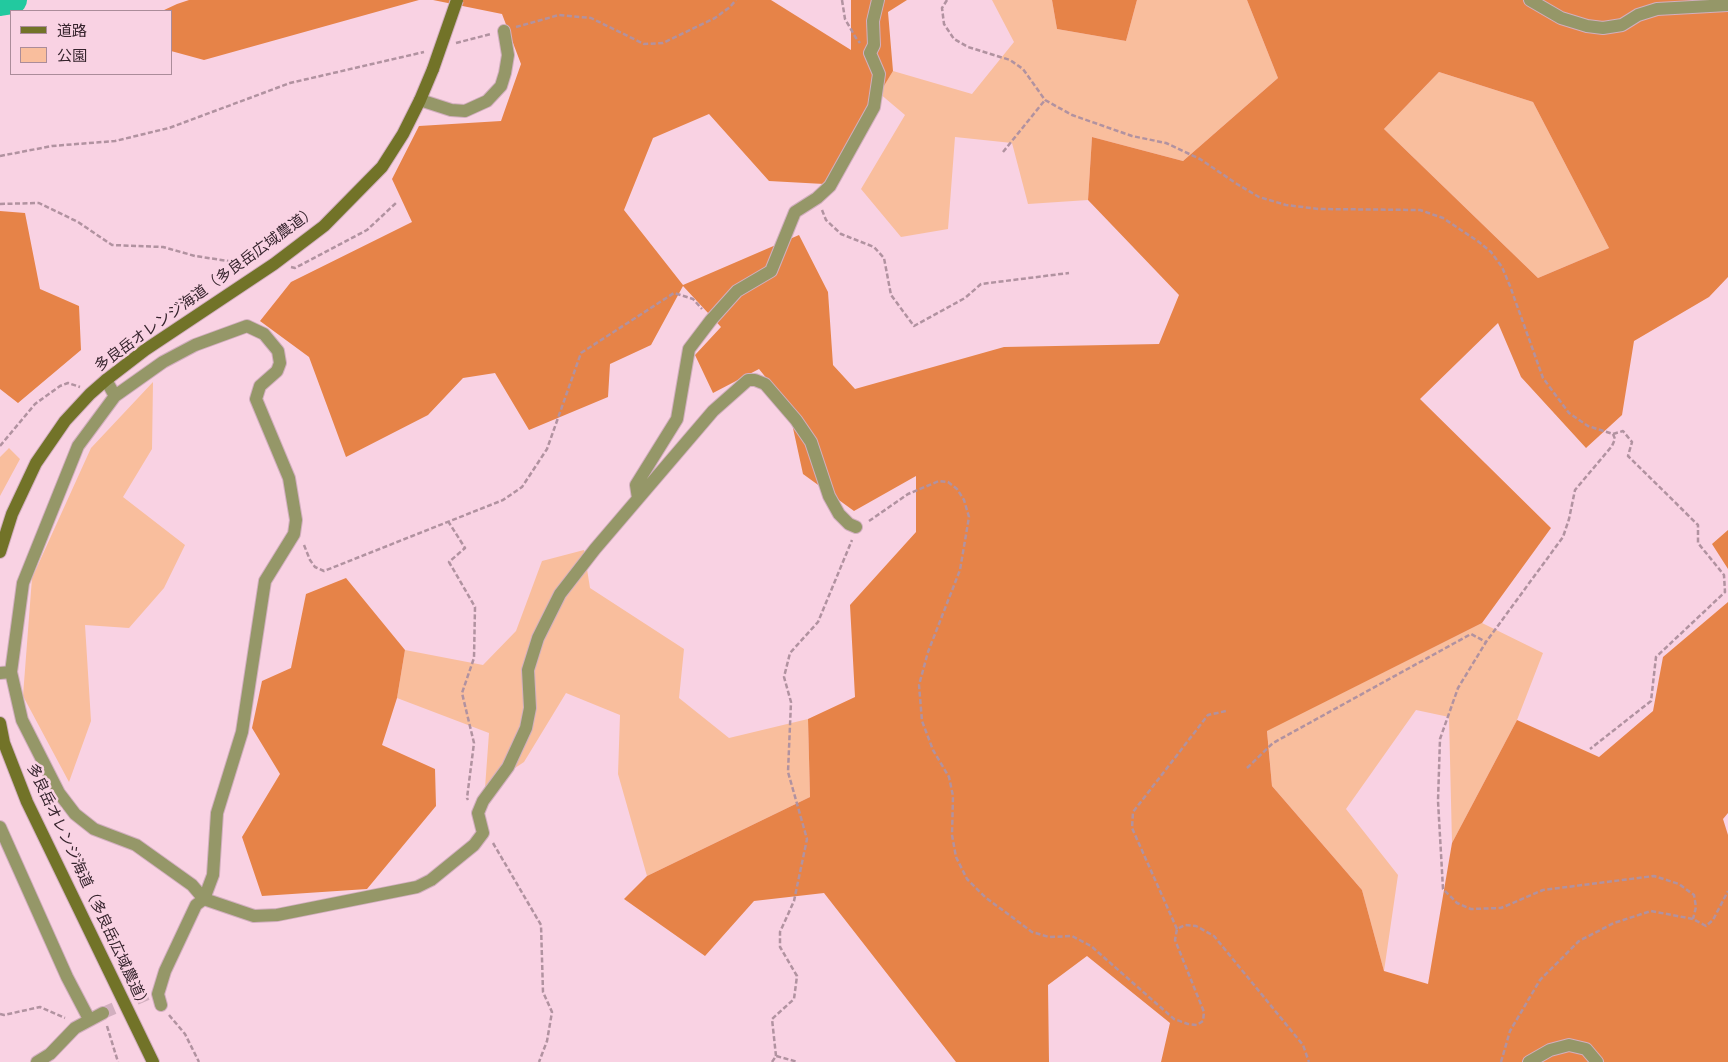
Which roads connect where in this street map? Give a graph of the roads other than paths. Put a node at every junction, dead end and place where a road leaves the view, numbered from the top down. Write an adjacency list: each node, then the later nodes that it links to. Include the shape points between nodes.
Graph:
1 (457, 0): 6 (street, 多良岳オレンジ海道（多良岳広域農道）, bridge)
2 (878, 0): 9 (street, via 873,22 874,45 870,53 879,74 874,107 830,186 795,212 771,271 737,291 689,348 677,419 636,485)
3 (1530, 0): 4 (street, via 1561,18 1603,28 1622,25 1657,9)
4 (1728, 5)
5 (504, 30): 6 (street, via 508,54 505,74 501,86 487,101 465,111 450,110)
6 (420, 100): 7 (street, 多良岳オレンジ海道（多良岳広域農道）, via 382,167 324,226)
7 (106, 380): 8 (street); 11 (street, 多良岳オレンジ海道（多良岳広域農道）, via 65,421 36,463 12,514)
8 (115, 396): 12 (street, via 78,446 22,583); 15 (street, via 163,362 195,345 247,326 264,334 278,351 280,363 277,371 260,386 256,399 289,478 296,520 294,534 265,581 242,732 217,813 213,875)
9 (638, 498): 10 (street, via 713,412 740,386 748,380 755,380 765,384 796,420 811,442 829,496 839,514); 15 (street, via 560,594 542,629 528,670 530,708 526,728 508,767 483,801 478,813 483,833 474,845 431,880 416,888 254,916)
10 (856, 527)
11 (0, 552)
12 (6, 672): 15 (street, via 22,720 59,794 75,814 94,829 136,845 192,885)
13 (0, 723): 20 (street, 多良岳オレンジ海道（多良岳広域農道）, via 4,743 28,802)
14 (0, 826): 18 (street, via 66,977)
15 (204, 899): 16 (street, via 196,905)
16 (155, 997)
17 (103, 1013): 18 (street)
18 (89, 1019): 19 (street)
19 (37, 1062)
20 (152, 1062)
21 (1529, 1062): 22 (street, via 1550,1050 1569,1045 1586,1049)
22 (1597, 1062)

